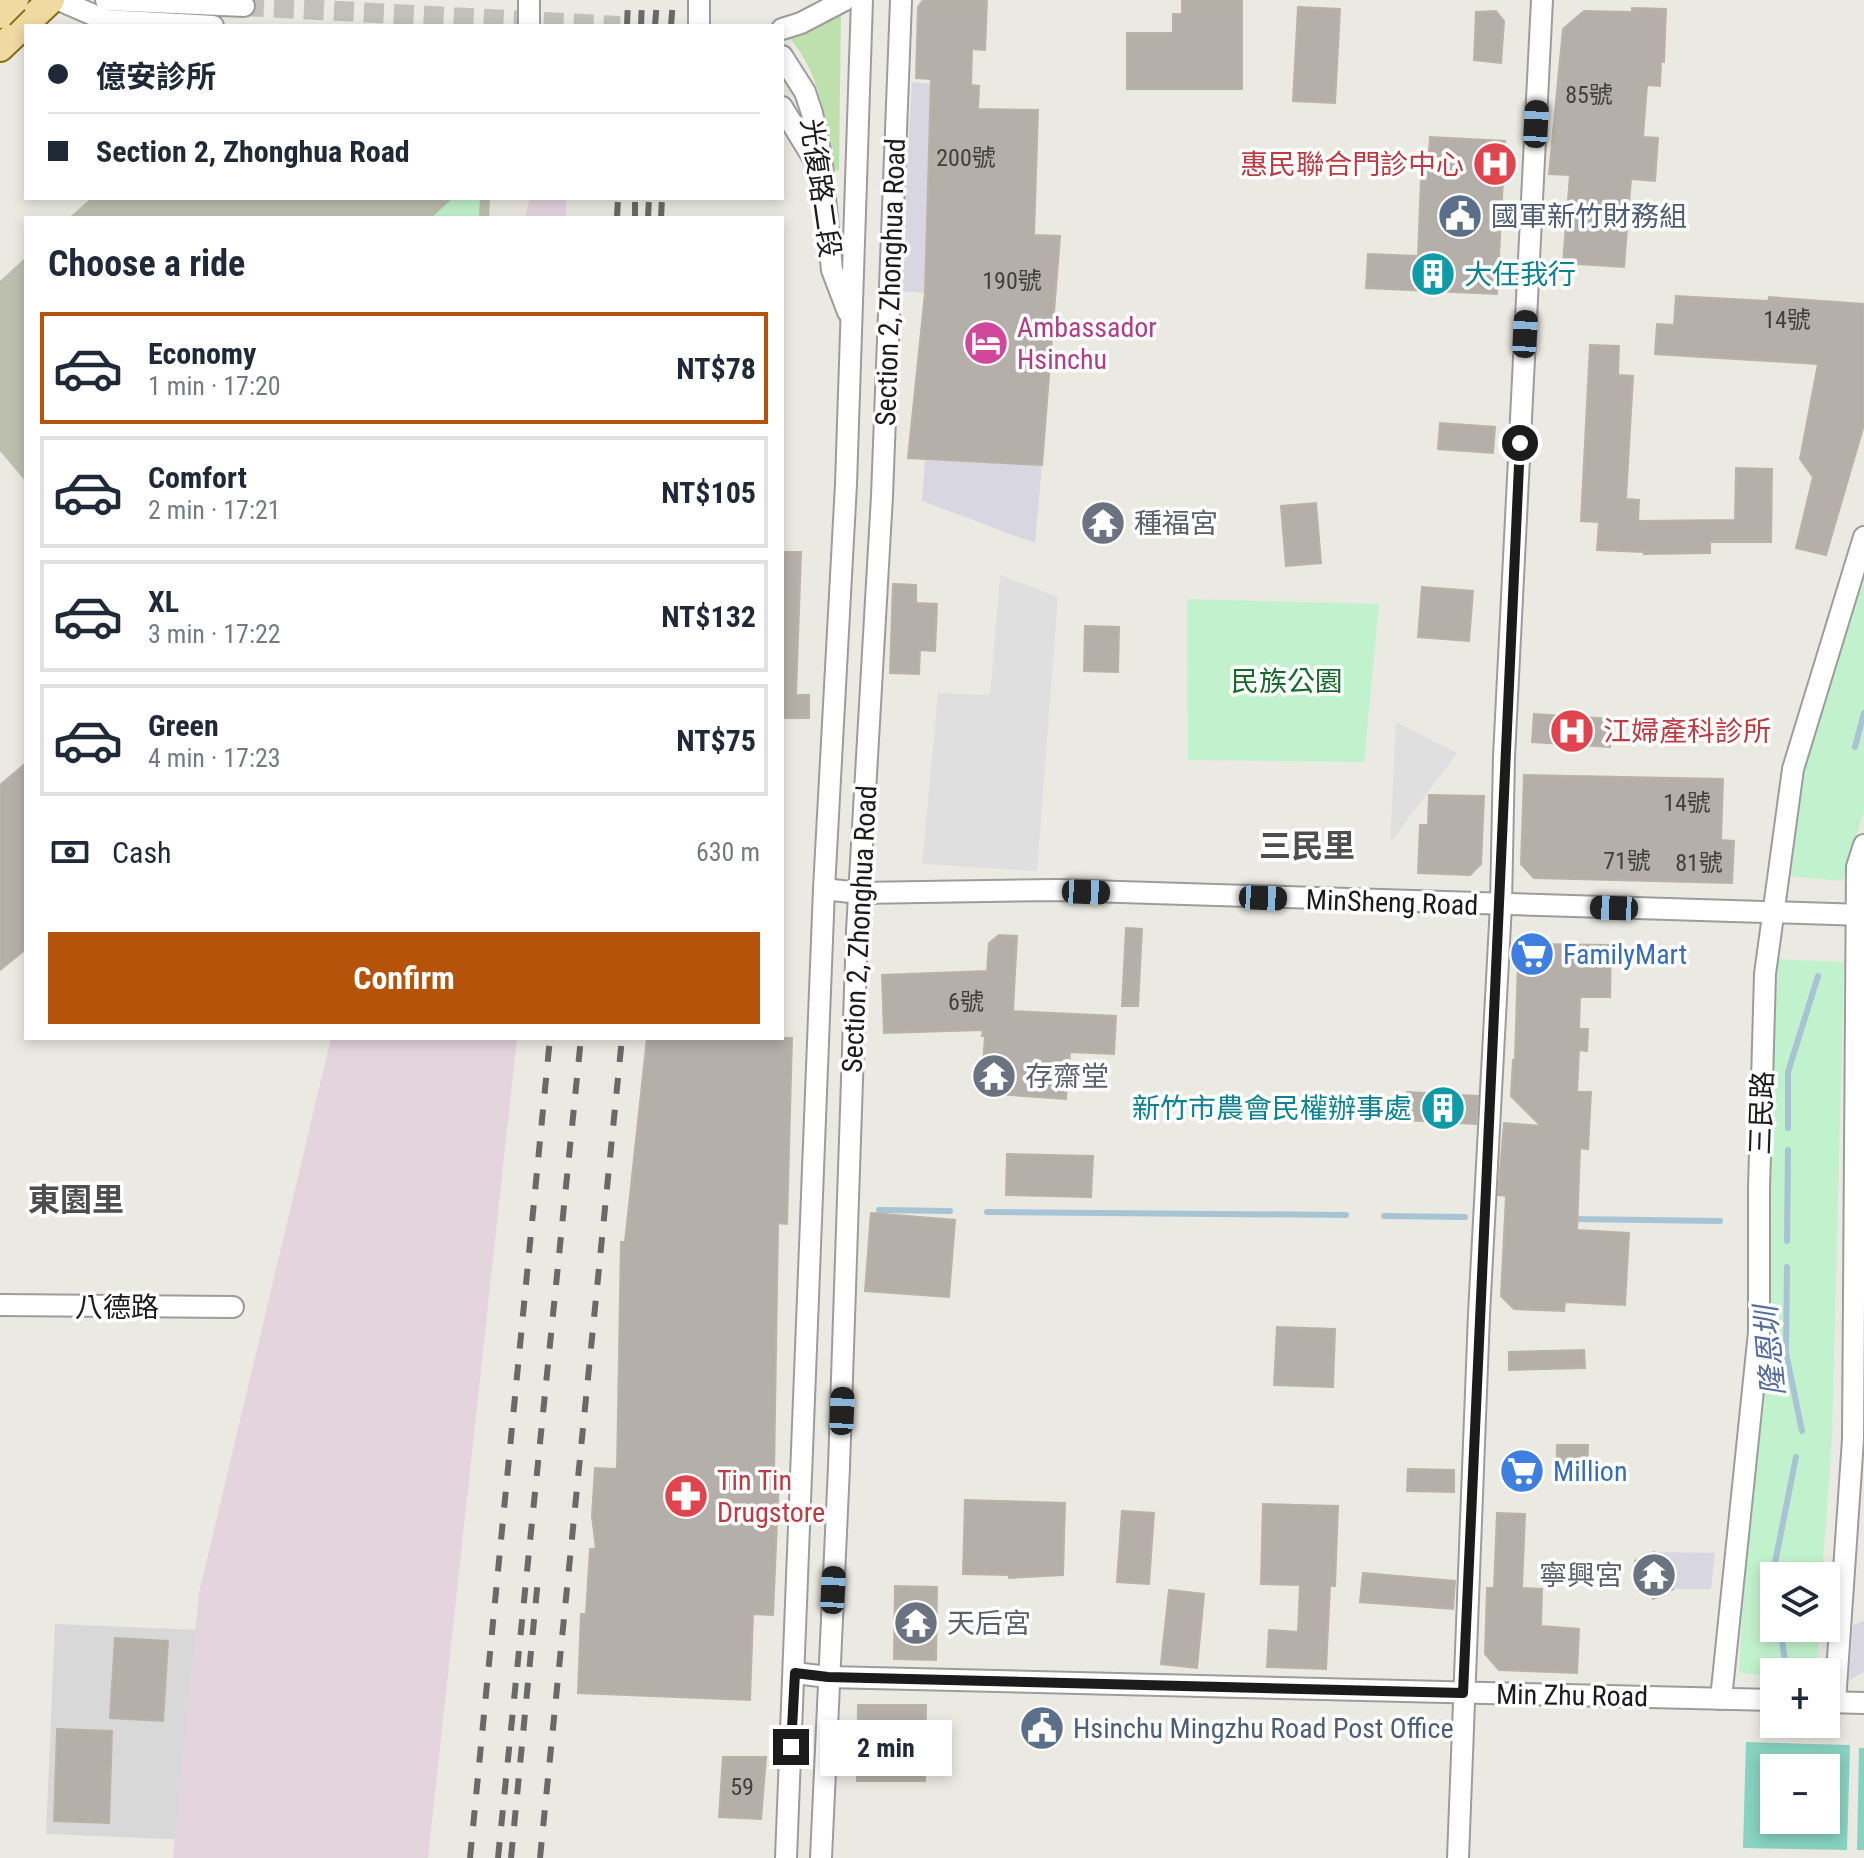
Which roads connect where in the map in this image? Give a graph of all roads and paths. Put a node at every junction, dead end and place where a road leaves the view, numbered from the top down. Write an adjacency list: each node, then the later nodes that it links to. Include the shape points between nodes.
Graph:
1 (15, 0): 14 (main road, bridge)
2 (39, 0): 12 (street)
3 (51, 0): 15 (main road)
4 (59, 0): 16 (street, via 105,20)
5 (106, 0): 13 (street)
6 (529, 0): 17 (street)
7 (699, 0): 18 (street)
8 (845, 0): 20 (street)
9 (862, 0): 25 (street, Section 2, Zhonghua Road)
10 (901, 0): 29 (street, Section 2, Zhonghua Road, via 882,496)
11 (1542, 0): 30 (street)
12 (0, 5)
13 (244, 6)
14 (0, 15)
15 (26, 24)
16 (177, 24)
17 (529, 24)
18 (699, 24)
19 (24, 25): 21 (main road)
20 (784, 28)
21 (0, 48)
22 (784, 59): 24 (street, 光復路二段, via 809,102)
23 (784, 110): 24 (street)
24 (823, 177): 25 (street, 光復路二段, via 832,270)
25 (852, 324): 28 (street, Section 2, Zhonghua Road)
26 (1864, 537): 31 (street, 三民路, via 1793,769)
27 (1864, 845): 32 (street, via 1857,867)
28 (824, 889): 29 (street, MinSheng Road); 36 (street, Section 2, Zhonghua Road)
29 (859, 893): 30 (street, MinSheng Road, via 1057,890); 37 (street, Section 2, Zhonghua Road)
30 (1501, 905): 31 (street, MinSheng Road); 38 (street)
31 (1774, 911): 32 (street, MinSheng Road); 39 (street, 三民路, via 1765,974 1759,1332)
32 (1860, 915): 35 (street, via 1853,1439)
33 (0, 1305): 34 (street, 八德路)
34 (233, 1307)
35 (1834, 1658)
36 (795, 1673): 37 (street, Min Zhu Road); 43 (street, Section 2, Zhonghua Road)
37 (828, 1677): 38 (street, Min Zhu Road); 44 (street, Section 2, Zhonghua Road)
38 (1463, 1693): 39 (street, Min Zhu Road); 45 (street)
39 (1721, 1699): 40 (street, Min Zhu Road)
40 (1760, 1700)
41 (1840, 1702): 42 (street)
42 (1864, 1703)
43 (786, 1858)
44 (821, 1858)
45 (1458, 1858)

